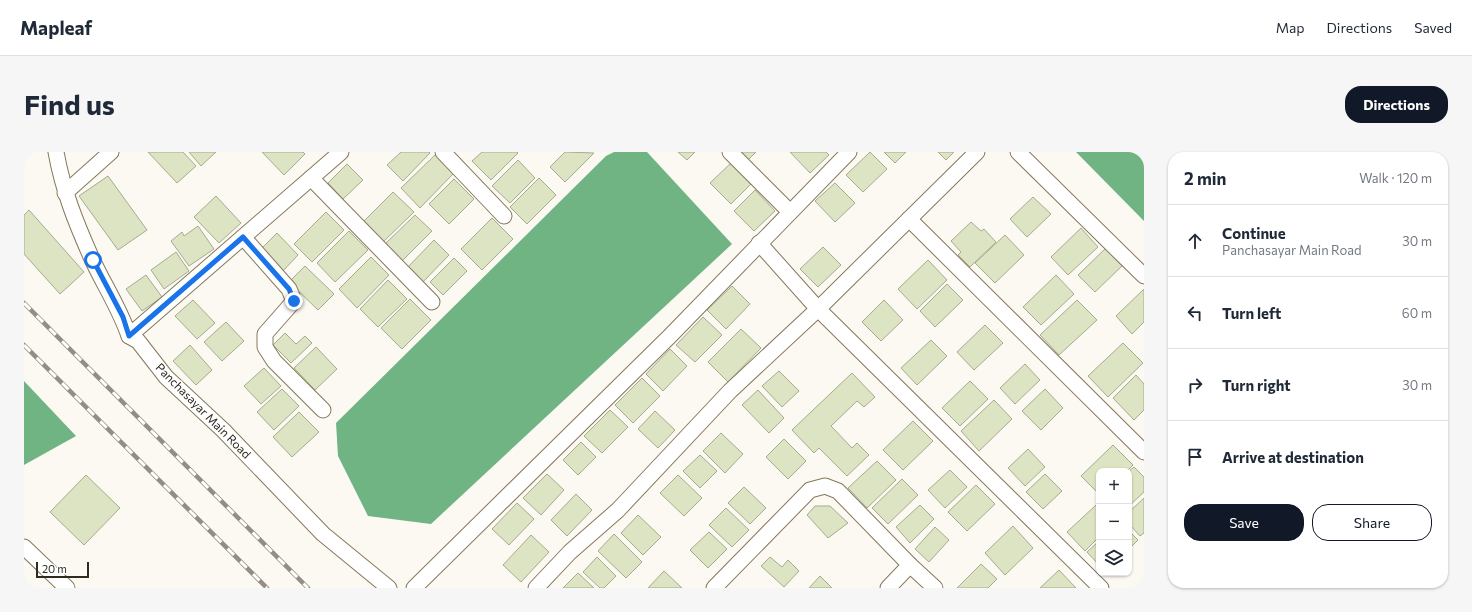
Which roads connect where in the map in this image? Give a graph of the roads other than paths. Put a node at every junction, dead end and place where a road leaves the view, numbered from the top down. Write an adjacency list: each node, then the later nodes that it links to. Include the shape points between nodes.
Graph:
1 (56, 152): 10 (street)
2 (111, 152): 10 (street)
3 (341, 152): 9 (street)
4 (443, 152): 12 (street)
5 (730, 152): 11 (street)
6 (977, 152): 13 (street)
7 (1018, 152): 16 (street)
8 (846, 153): 11 (street)
9 (311, 178): 14 (street); 17 (street)
10 (65, 193): 19 (street, via 93,260 123,317)
11 (790, 212): 15 (street)
12 (504, 216)
13 (909, 219): 18 (street); 21 (street)
14 (243, 237): 19 (street); 20 (street, via 289,289 294,301 265,334 265,347 274,361)
15 (758, 243): 18 (street); 26 (street, via 670,336)
16 (1144, 276)
17 (432, 302)
18 (818, 309): 27 (street, via 730,391 618,510 570,552); 31 (street)
19 (129, 336): 25 (street, Panchasayar Main Road, via 138,341 166,377 223,430 323,534)
20 (323, 410)
21 (1144, 452)
22 (24, 547): 24 (street)
23 (910, 566): 28 (street, via 838,491 825,486 810,490); 29 (street); 30 (street)
24 (67, 588)
25 (389, 588)
26 (414, 588)
27 (536, 588)
28 (714, 588)
29 (888, 588)
30 (935, 588)
31 (1101, 588)

